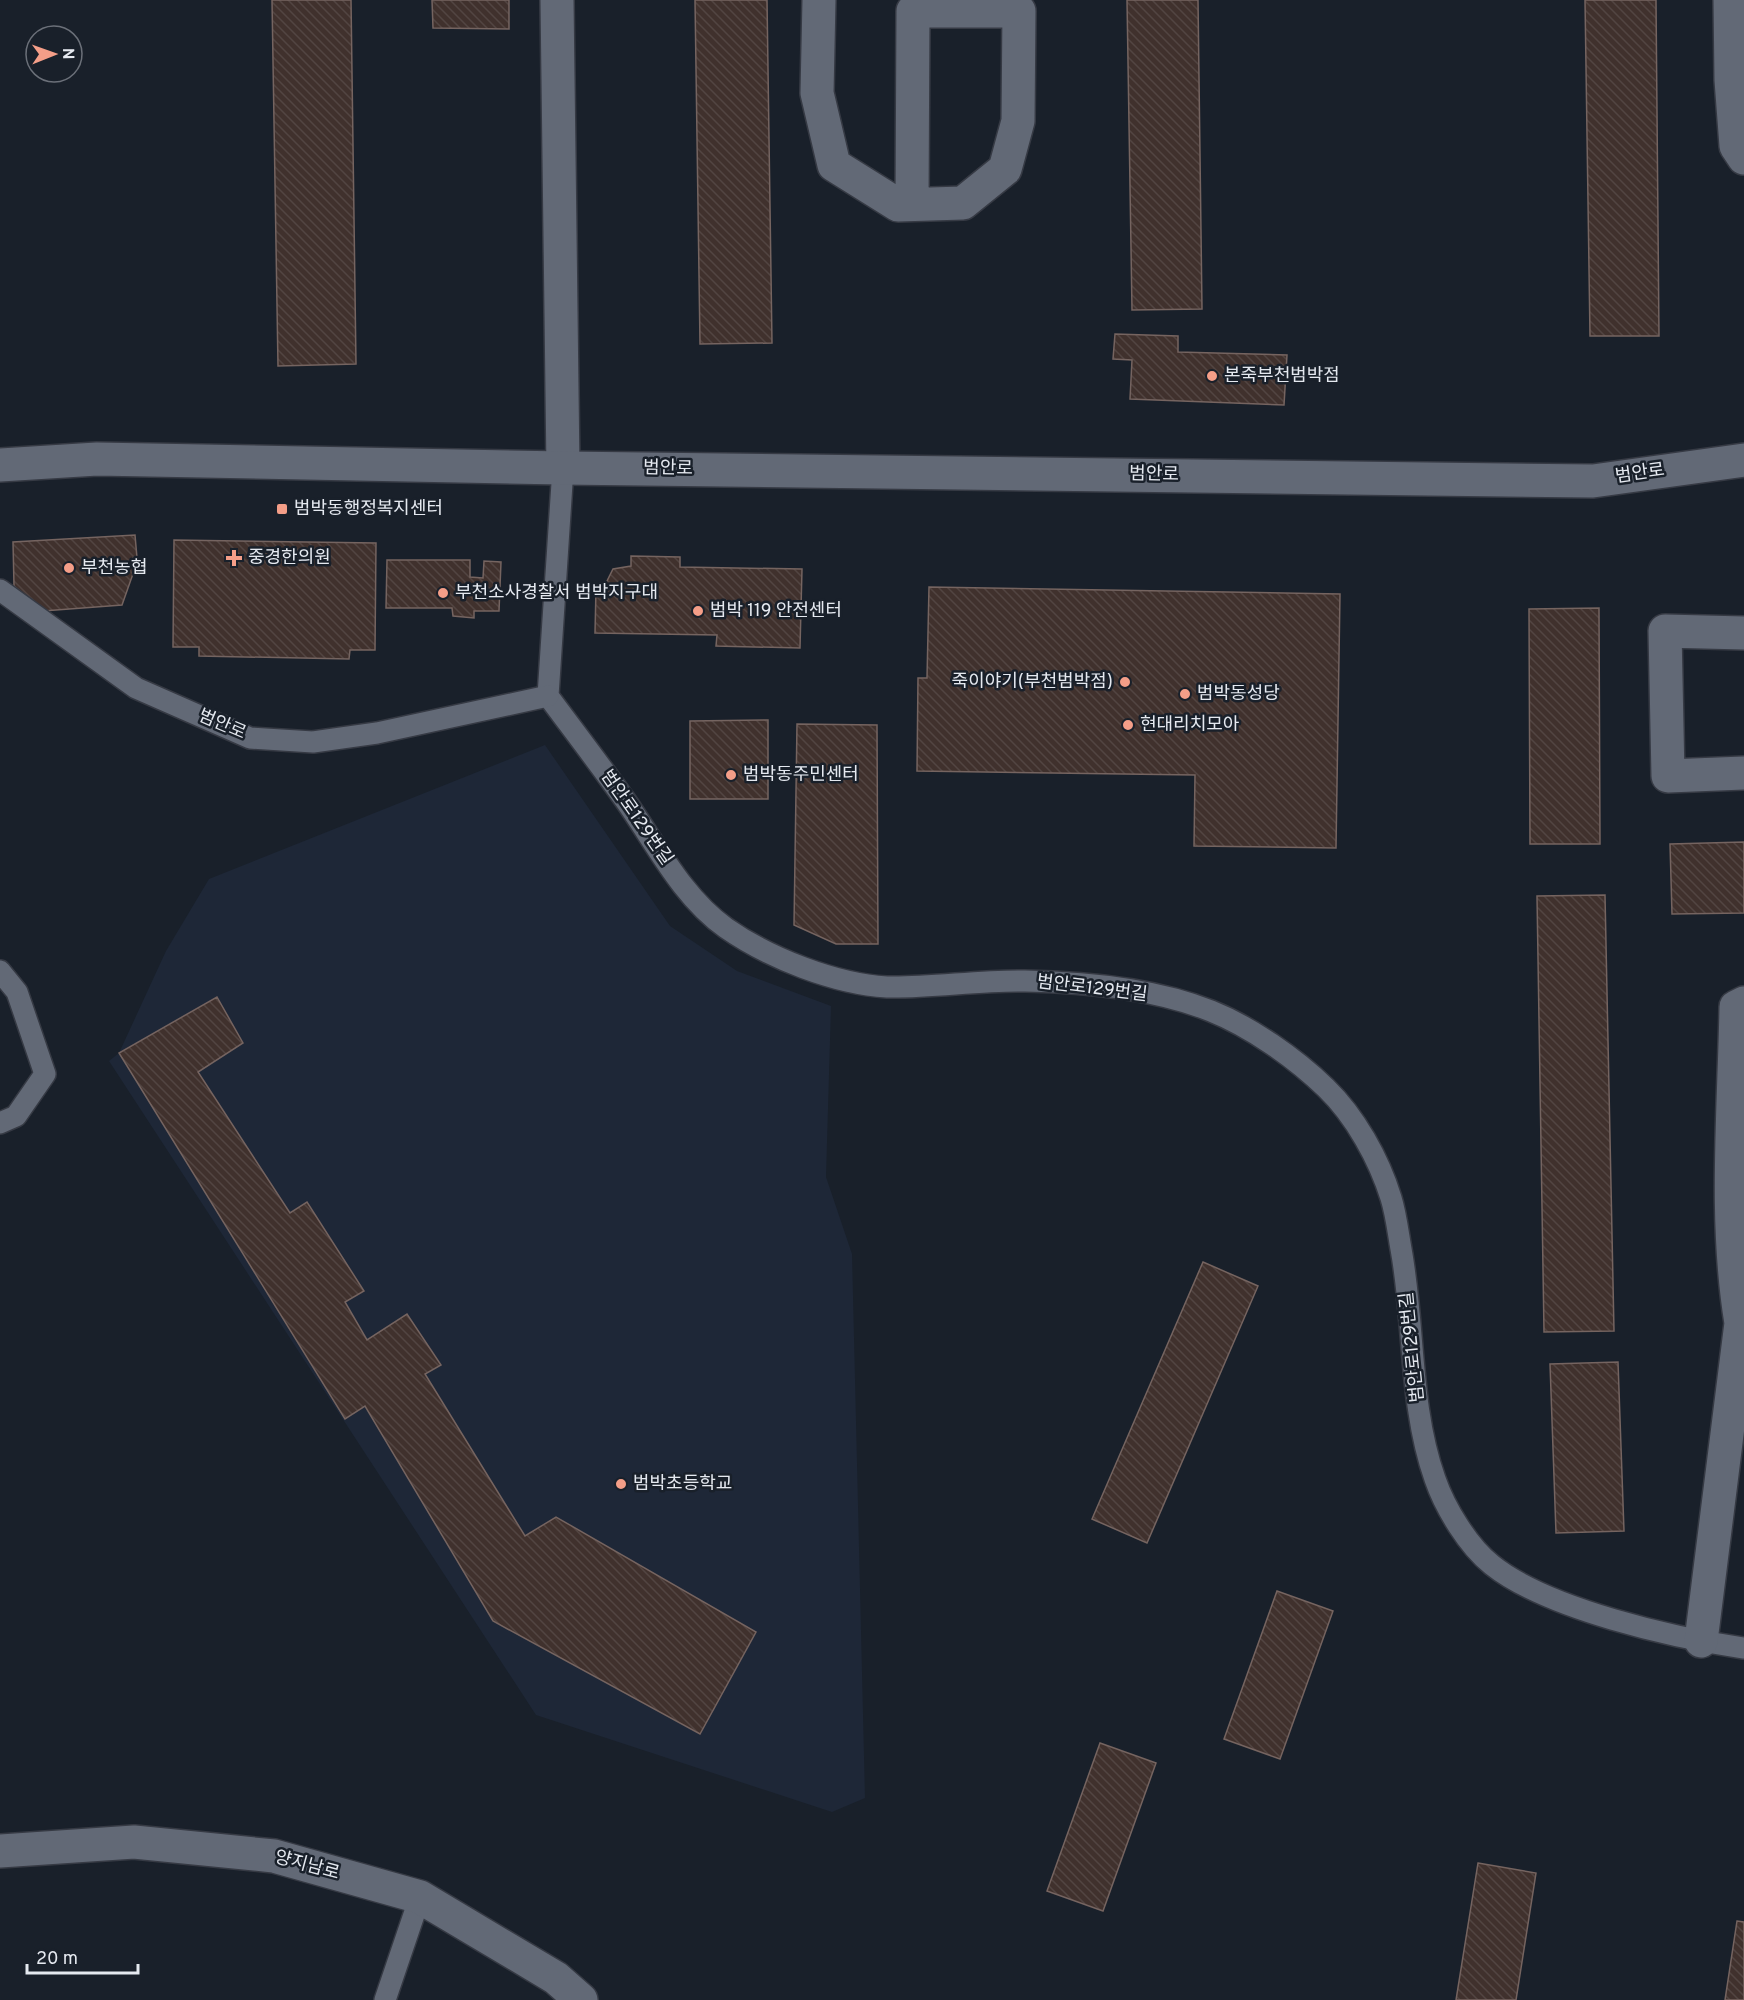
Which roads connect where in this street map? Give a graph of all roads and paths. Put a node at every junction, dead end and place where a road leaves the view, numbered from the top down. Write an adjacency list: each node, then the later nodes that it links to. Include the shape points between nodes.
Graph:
1 (557, 0): 8 (street)
2 (819, 0): 5 (street, via 817,93 834,165 898,205)
3 (1730, 0): 4 (street, via 1736,146)
4 (1744, 158)
5 (912, 204): 5 (street, via 963,204 1005,168 1018,121 1019,11 913,11)
6 (1744, 460): 8 (street, 범안로, via 1593,480)
7 (0, 465): 8 (street, 범안로, via 97,459)
8 (563, 468): 11 (lane)
9 (0, 590): 11 (lane, 범안로, via 136,688 250,738 313,742 377,733)
10 (1744, 633): 12 (street, via 1665,631 1668,776)
11 (548, 696): 16 (lane, 범안로129번길, via 690,895 726,928 777,956 844,983 889,987 1025,981 1134,990 1212,1011 1281,1049 1328,1090 1365,1140 1391,1198 1403,1263 1420,1415 1435,1481 1461,1530 1490,1564 1530,1588 1584,1610)
12 (1744, 773)
13 (0, 971): 15 (lane, via 17,992 45,1074 16,1116)
14 (1744, 1003): 16 (street, via 1736,1007 1732,1182 1733,1274 1741,1323)
15 (0, 1123)
16 (1701, 1641): 17 (lane, 범안로129번길)
17 (1744, 1648)
18 (0, 1851): 19 (street, 양지남로, via 134,1842 274,1856)
19 (420, 1897): 20 (lane); 21 (street, 양지남로, via 556,1978)
20 (385, 2000)
21 (581, 2000)

